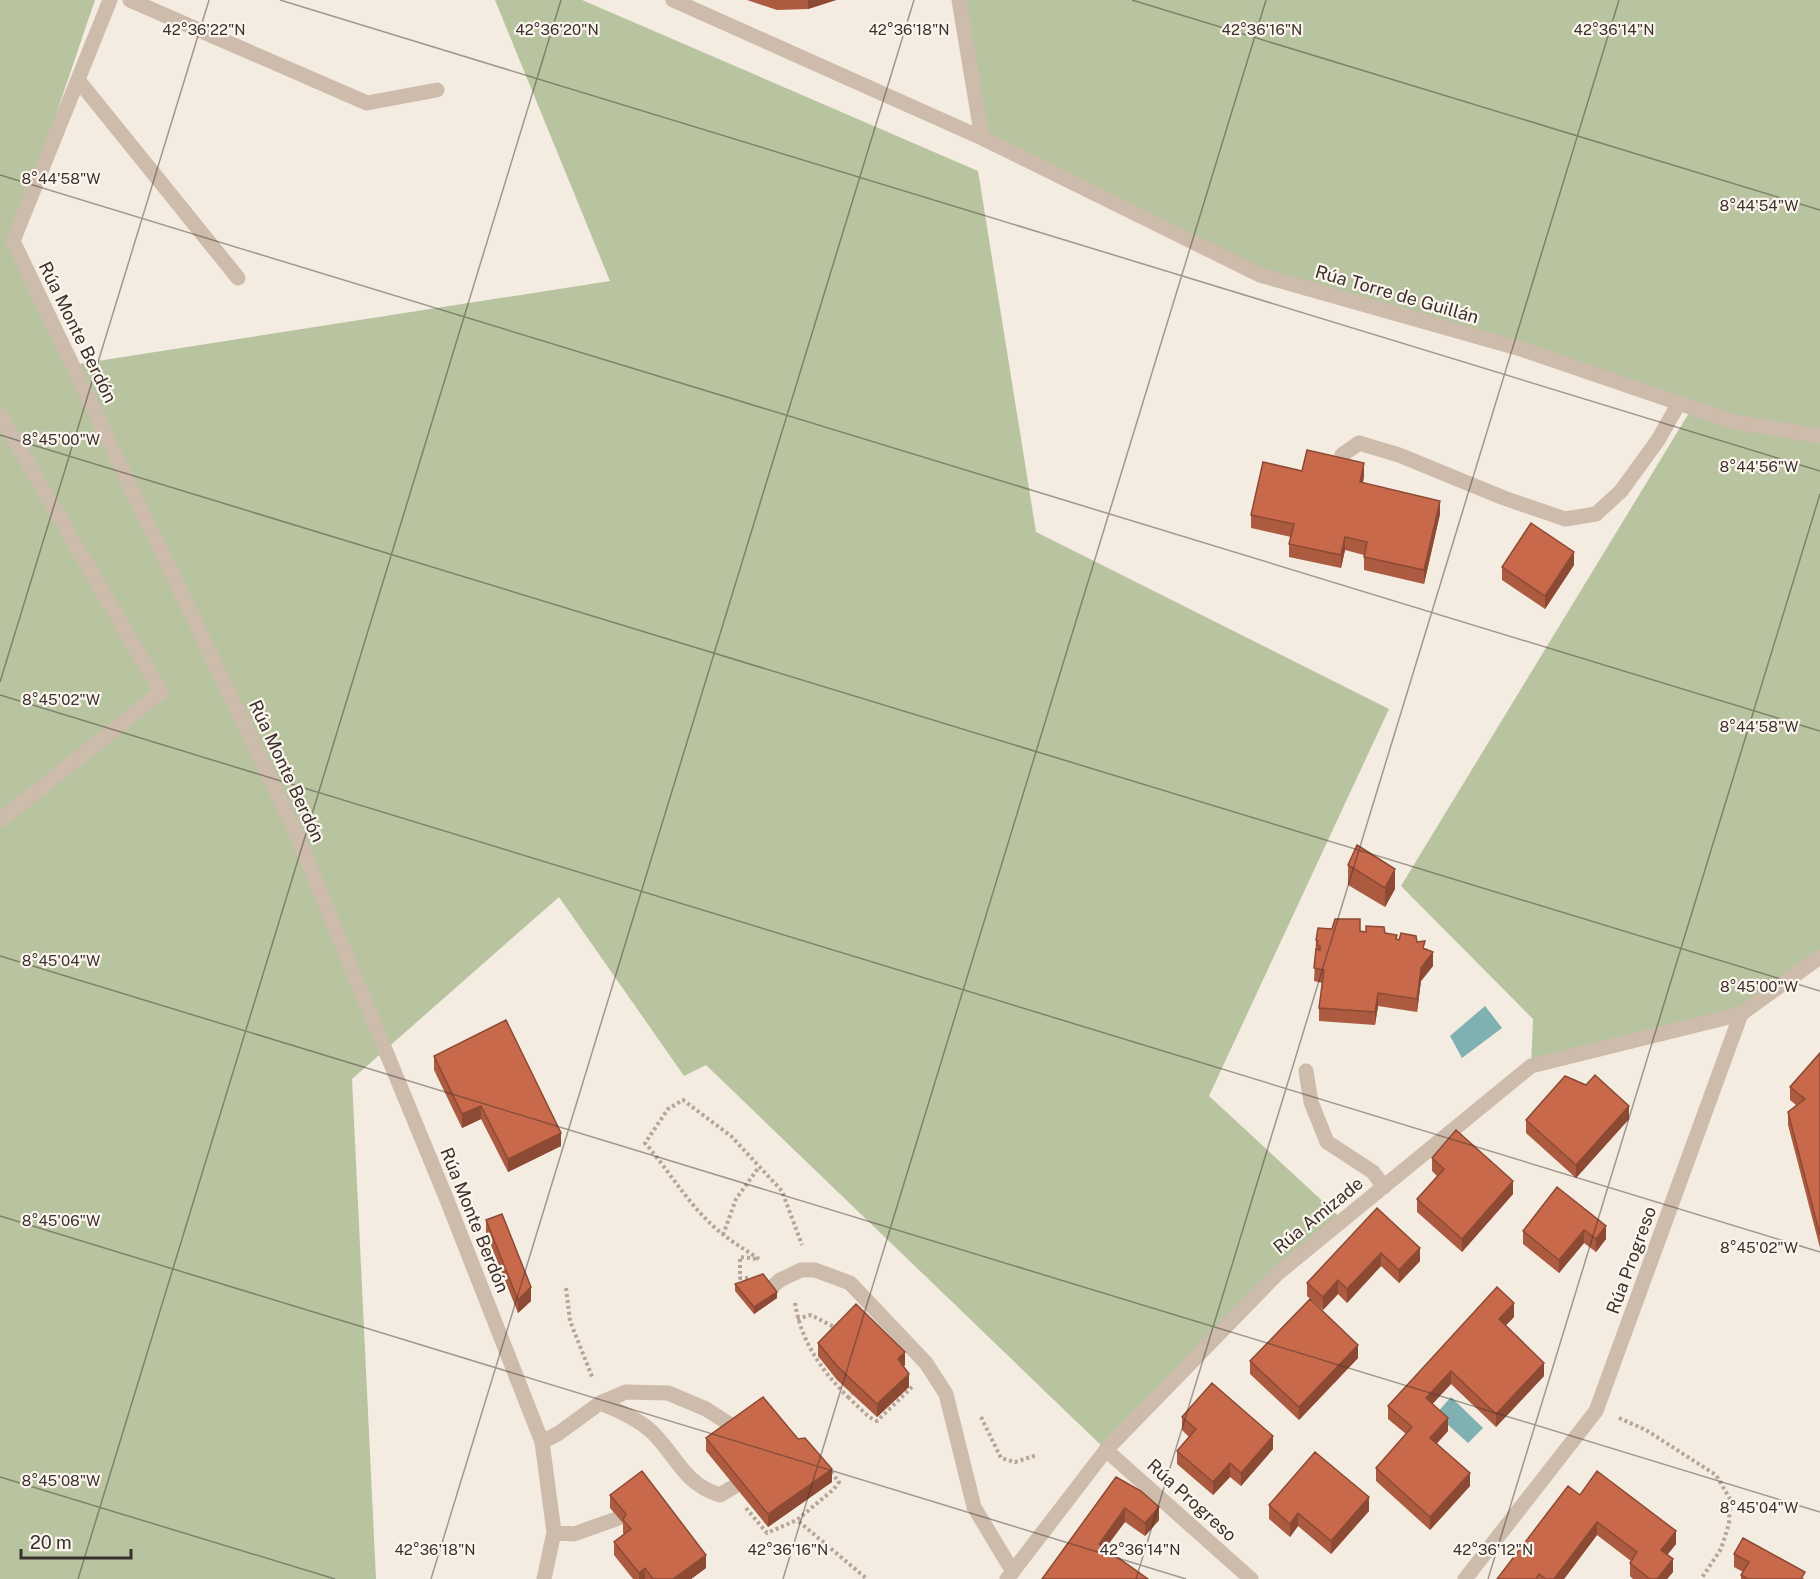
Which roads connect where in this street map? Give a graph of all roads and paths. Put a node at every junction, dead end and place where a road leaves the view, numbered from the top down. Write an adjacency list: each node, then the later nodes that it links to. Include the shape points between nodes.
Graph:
1 (110, 0): 5 (street)
2 (130, 0): 6 (street, via 367,103)
3 (672, 0): 7 (street, Rúa Torre de Guillán)
4 (959, 0): 7 (street)
5 (78, 80): 8 (street); 10 (street)
6 (437, 90)
7 (982, 138): 11 (street, Rúa Torre de Guillán, via 1260,275 1521,349)
8 (13, 241): 9 (street); 33 (street, Rúa Monte Berdón, via 296,833)
9 (0, 252)
10 (238, 278)
11 (1679, 403): 13 (street, Rúa Torre de Guillán, via 1734,423); 14 (street, via 1621,491 1596,514 1586,516 1565,519 1359,443)
12 (0, 415): 15 (street, via 161,692)
13 (1820, 436)
14 (1342, 455)
15 (2, 819)
16 (1820, 957): 17 (street)
17 (1741, 1014): 20 (street, Rúa Amizade, via 1531,1066); 31 (street, Rúa Progreso)
18 (1306, 1071): 20 (street, via 1311,1102 1327,1142 1373,1172)
19 (759, 1167): 21 (path, via 736,1199); 21 (path, via 730,1136 683,1100 668,1109 645,1143); 23 (path, via 782,1191 802,1245)
20 (1384, 1187): 34 (street, Rúa Amizade, via 1277,1274)
21 (723, 1235): 22 (path)
22 (759, 1259)
23 (801, 1270): 24 (street); 29 (street, via 815,1270 850,1283 880,1326 926,1363)
24 (775, 1285): 26 (path, via 794,1296)
25 (566, 1288): 30 (path, via 570,1321)
26 (797, 1319): 27 (path, via 811,1315 838,1329); 28 (path, via 819,1365 869,1417 877,1421 912,1386)
27 (846, 1323)
28 (908, 1380)
29 (946, 1394): 35 (path, via 971,1400 1001,1458 1015,1462); 41 (street, via 974,1507)
30 (600, 1402): 32 (street, via 626,1392 668,1393 706,1409); 33 (street); 37 (street, via 652,1432 689,1478 706,1491 720,1495)
31 (1596, 1411): 45 (street, Rúa Progreso); 46 (path, via 1646,1430 1716,1475 1730,1499 1729,1524 1721,1549)
32 (737, 1429)
33 (542, 1442): 40 (street, Rúa Monte Berdón)
34 (1106, 1450): 41 (street, Rúa Amizade); 44 (street, Rúa Progreso)
35 (1037, 1455)
36 (824, 1464): 39 (path, via 828,1474 839,1482)
37 (732, 1488): 39 (path, via 767,1533)
38 (619, 1518): 40 (street, via 574,1533)
39 (797, 1520): 43 (path)
40 (554, 1532): 42 (street, Rúa Monte Berdón)
41 (1010, 1575)
42 (544, 1579)
43 (867, 1579)
44 (1251, 1579)
45 (1465, 1579)
46 (1701, 1579)

